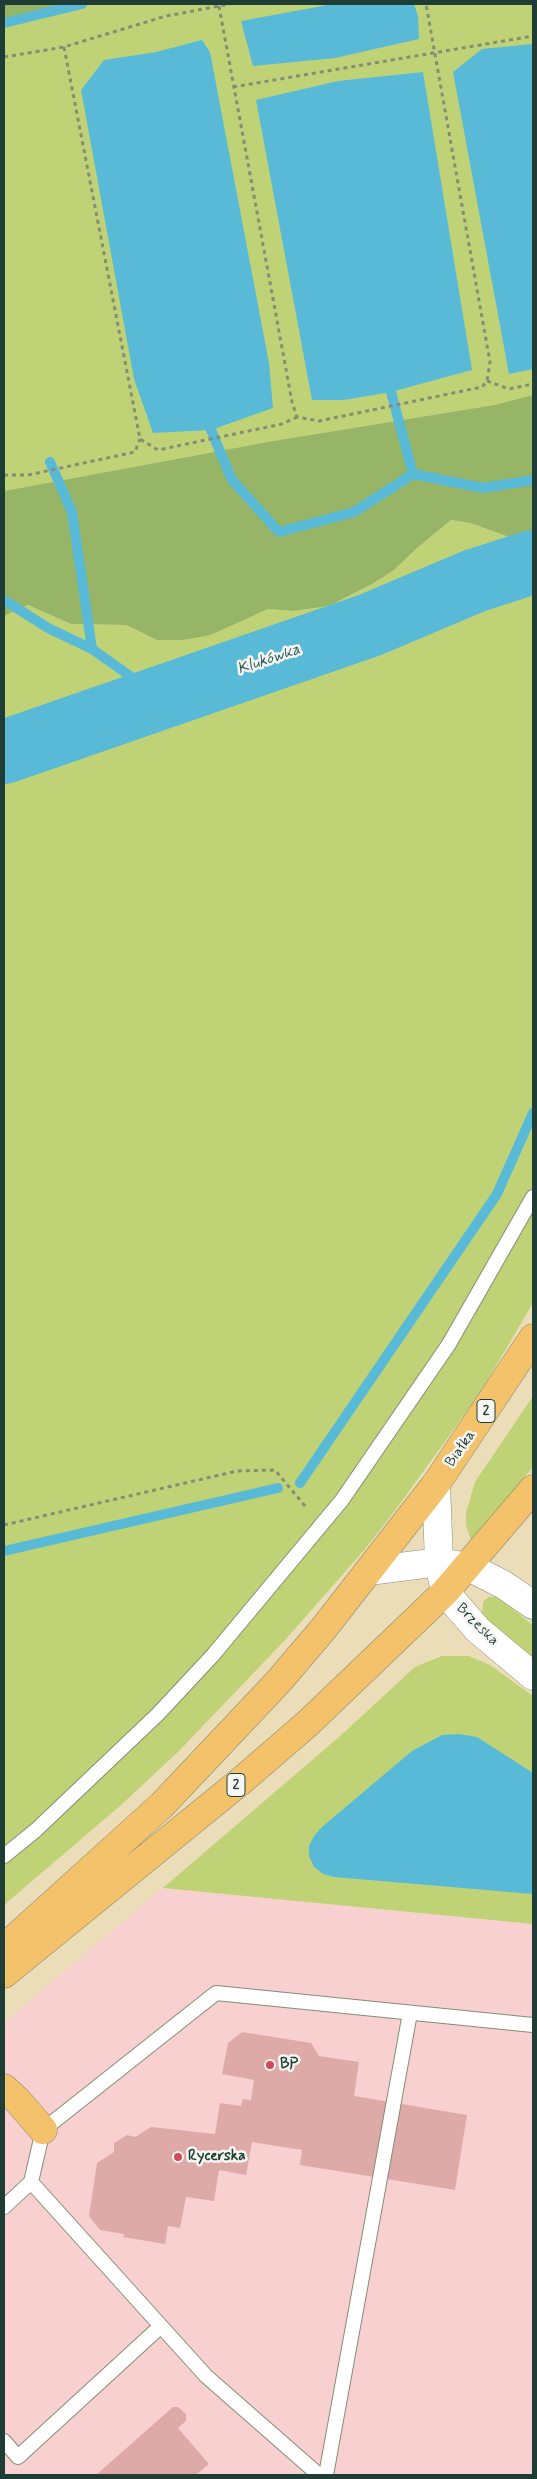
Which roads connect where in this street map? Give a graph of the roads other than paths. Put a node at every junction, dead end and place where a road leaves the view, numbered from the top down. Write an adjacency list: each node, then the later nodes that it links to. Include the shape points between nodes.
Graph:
1 (533, 1197): 11 (lane, via 449,1344 342,1500 158,1714)
2 (533, 1338): 3 (highway, Białka / 2)
3 (436, 1484): 5 (street, Brzeska); 7 (highway, 2)
4 (533, 1489): 6 (highway, 2)
5 (439, 1562): 6 (street); 7 (street); 8 (street, Brzeska)
6 (468, 1567): 8 (highway, 2); 9 (street)
7 (368, 1571): 12 (highway, 2, via 279,1681 198,1769)
8 (445, 1592): 10 (street, Brzeska, via 478,1630); 13 (highway, 2, via 362,1674 270,1756)
9 (533, 1605)
10 (533, 1676)
11 (4, 1856)
12 (4, 1948)
13 (4, 1974)
14 (410, 2013): 15 (lane); 17 (lane, via 216,1993); 23 (lane)
15 (533, 2025)
16 (4, 2088): 17 (highway)
17 (43, 2130): 18 (lane)
18 (31, 2182): 19 (lane); 20 (lane)
19 (4, 2207)
20 (161, 2326): 21 (lane, via 18,2457); 22 (lane, via 206,2376)
21 (4, 2441)
22 (320, 2475)
23 (326, 2475)

